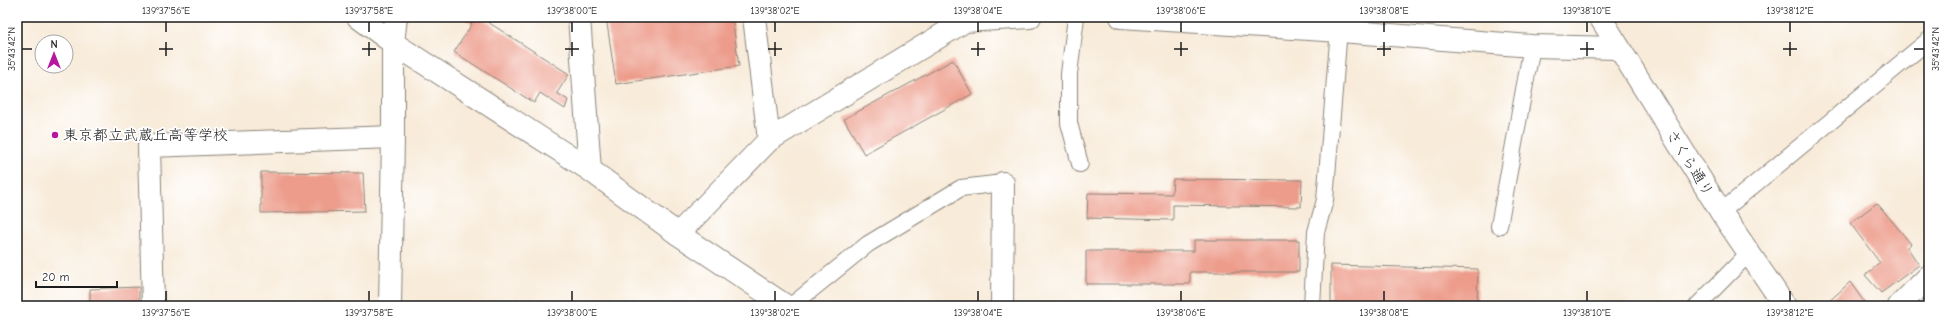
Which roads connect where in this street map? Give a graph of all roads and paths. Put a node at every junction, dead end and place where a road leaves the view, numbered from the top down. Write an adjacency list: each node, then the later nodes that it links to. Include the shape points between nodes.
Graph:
1 (358, 17): 11 (street)
2 (396, 17): 11 (street)
3 (579, 17): 17 (street)
4 (754, 17): 15 (street)
5 (1030, 17): 15 (street, via 965,21)
6 (1076, 17): 16 (lane, via 1069,74 1069,124)
7 (1121, 17): 9 (street)
8 (1600, 17): 13 (street, さくら通り)
9 (1340, 24): 12 (street); 29 (lane, via 1326,200 1316,232)
10 (1929, 40): 19 (lane)
11 (393, 43): 14 (street); 17 (street)
12 (1532, 46): 13 (street); 20 (lane)
13 (1620, 48): 19 (street, さくら通り)
14 (393, 137): 24 (street, via 149,146); 25 (street)
15 (769, 140): 21 (street)
16 (1080, 164)
17 (590, 170): 21 (street)
18 (1003, 183): 27 (lane, via 961,188 868,244); 28 (street)
19 (1721, 212): 22 (street, さくら通り)
20 (1499, 226)
21 (678, 234): 26 (street)
22 (1749, 253): 30 (lane); 31 (street, さくら通り)
23 (1929, 276): 32 (street)
24 (153, 306)
25 (390, 306)
26 (786, 306)
27 (791, 306)
28 (1002, 306)
29 (1312, 306)
30 (1697, 306)
31 (1785, 306)
32 (1899, 306)

